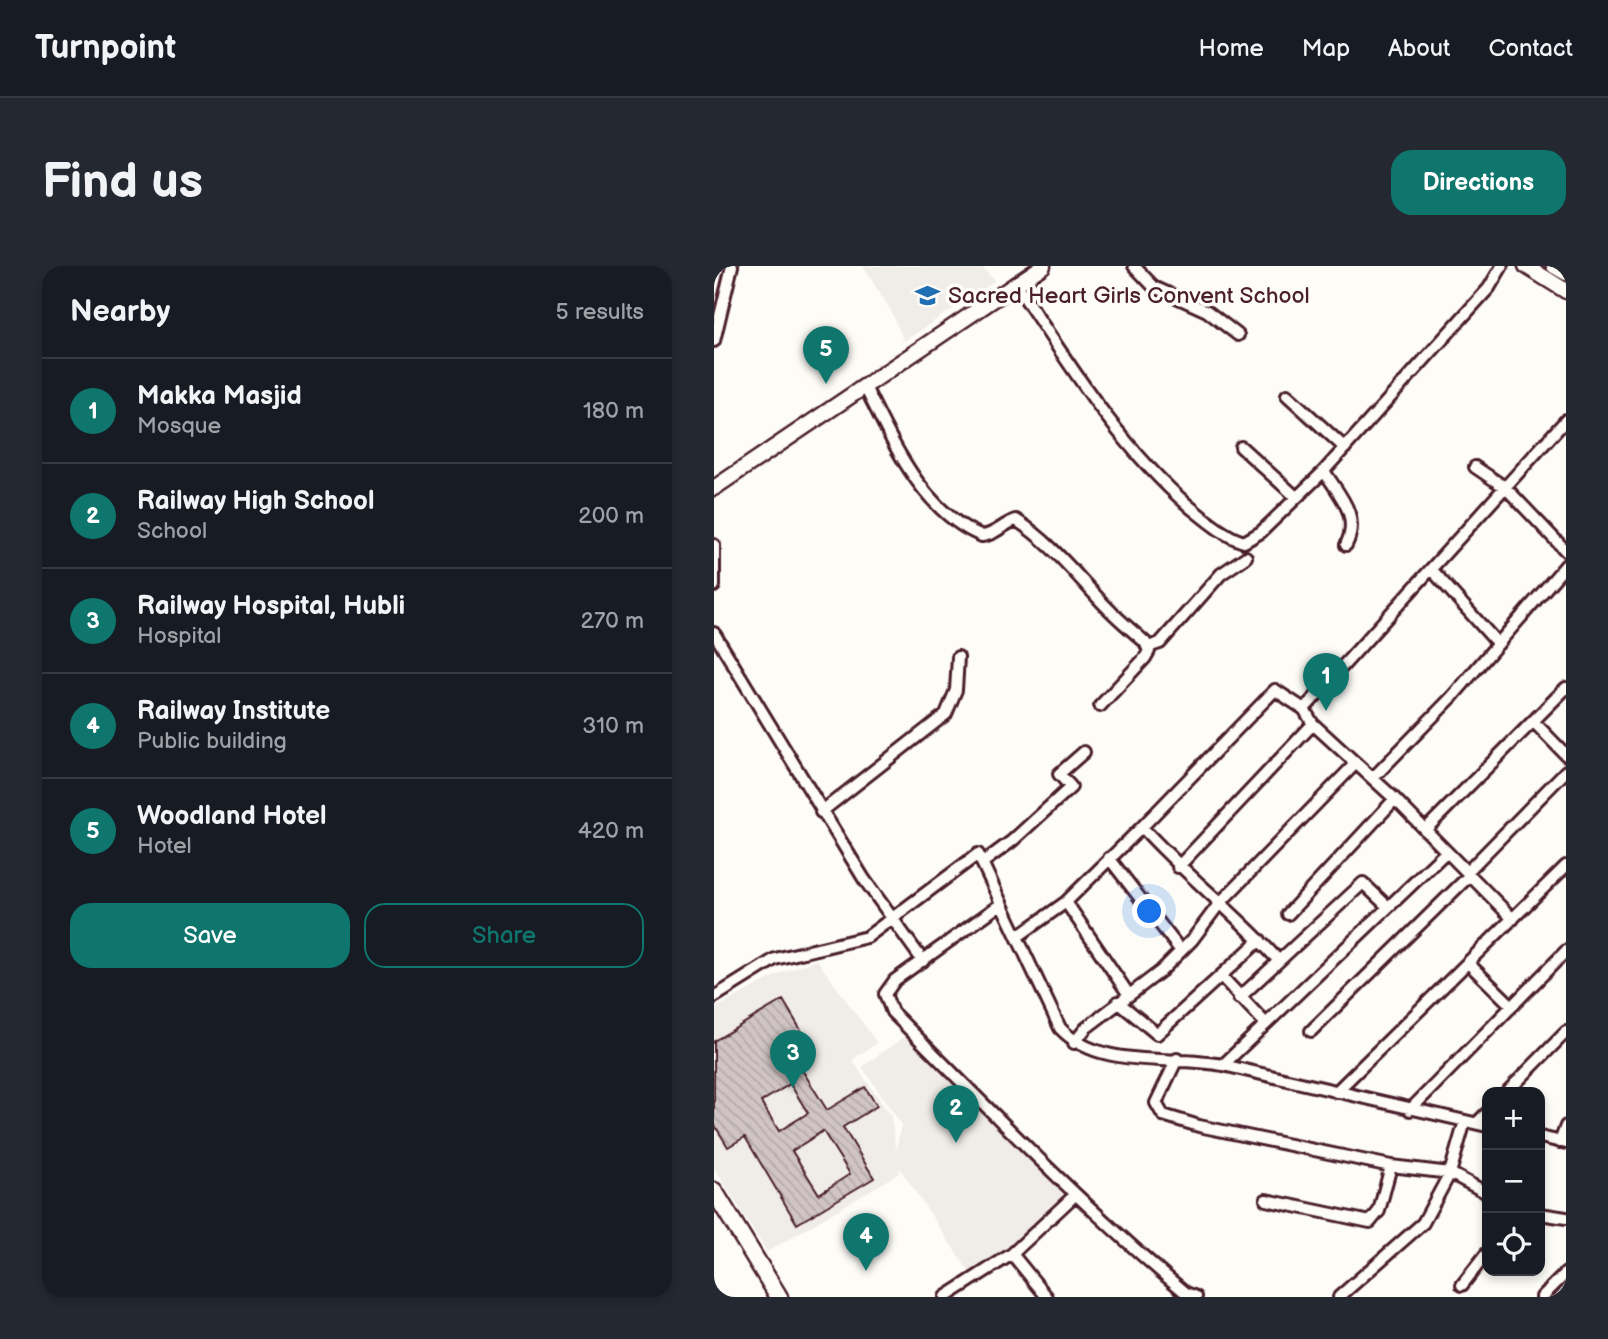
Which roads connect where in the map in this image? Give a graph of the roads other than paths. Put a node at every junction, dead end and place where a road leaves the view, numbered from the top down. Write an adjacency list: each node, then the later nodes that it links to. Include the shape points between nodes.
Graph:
1 (732, 266): 11 (street)
2 (1043, 266): 8 (main road)
3 (1134, 266): 10 (street, via 1154,287 1207,311)
4 (1502, 266): 18 (street, via 1489,288)
5 (1526, 266): 9 (main road)
6 (1554, 266): 7 (main road)
7 (1566, 273)
8 (1015, 283): 12 (main road); 23 (street, via 1122,440 1160,482 1204,519 1244,542 1261,532)
9 (1566, 291)
10 (1238, 335)
11 (714, 341)
12 (864, 387): 21 (main road); 33 (street, via 905,464 938,505 982,536 1016,520 1070,564)
13 (1287, 395): 18 (street)
14 (1566, 420): 15 (street)
15 (1557, 430): 16 (street); 22 (street)
16 (1566, 438)
17 (1241, 447): 23 (street)
18 (1345, 448): 20 (street)
19 (1475, 467): 22 (street)
20 (1324, 471): 23 (street); 25 (street, via 1352,521)
21 (714, 488)
22 (1506, 488): 26 (street); 29 (street)
23 (1296, 497)
24 (714, 545): 30 (street)
25 (1346, 545)
26 (1566, 551)
27 (1246, 557): 33 (street, via 1221,574 1160,643)
28 (1566, 565): 32 (street)
29 (1432, 570): 32 (street); 37 (street)
30 (714, 586)
31 (714, 633): 46 (street)
32 (1498, 644): 44 (street)
33 (1147, 647): 36 (street, via 1145,658)
34 (958, 657): 46 (street, via 956,690 946,714)
35 (1566, 688): 38 (street)
36 (1100, 706)
37 (1304, 709): 39 (street); 47 (street, via 1275,690)
38 (1533, 721): 41 (street); 48 (street)
39 (1313, 724): 42 (street); 53 (street)
40 (1084, 752): 51 (street, via 1059,774 1071,787)
41 (1566, 755)
42 (1356, 763): 44 (street); 57 (street)
43 (1566, 771): 54 (street)
44 (1373, 778): 45 (street)
45 (1395, 799): 48 (street); 59 (street)
46 (821, 812): 60 (street)
47 (1142, 827): 50 (street); 53 (street)
48 (1425, 830): 49 (street)
49 (1446, 852): 54 (street); 58 (street)
50 (1109, 858): 55 (street); 64 (street)
51 (982, 863): 56 (street); 60 (street, via 978,854)
52 (1566, 866): 61 (street)
53 (1178, 867): 57 (street)
54 (1469, 874): 61 (street); 76 (street)
55 (1066, 902): 62 (street); 70 (street)
56 (1001, 904): 62 (street); 66 (street)
57 (1219, 904): 63 (street); 64 (street)
58 (1388, 907): 67 (street, via 1363,883); 75 (street)
59 (1288, 914)
60 (891, 918): 66 (street); 71 (street, via 867,937 775,959)
61 (1513, 919): 68 (street)
62 (1017, 937): 78 (street, via 1060,1028)
63 (1260, 940): 67 (street); 69 (street)
64 (1181, 951): 70 (street)
65 (1566, 951): 74 (street)
66 (923, 961): 93 (street, via 888,986 885,994 892,1012)
67 (1279, 961): 72 (street)
68 (1468, 964): 74 (street); 82 (street)
69 (1221, 976): 72 (street); 73 (street, via 1157,1034)
70 (1129, 995): 73 (street)
71 (714, 997)
72 (1238, 998): 75 (street)
73 (1118, 1002): 78 (street)
74 (1512, 1006): 83 (street)
75 (1266, 1024): 80 (street)
76 (1311, 1031)
77 (1566, 1032): 81 (street)
78 (1074, 1043): 79 (street, via 1103,1055)
79 (1177, 1059): 80 (street); 89 (street, via 1156,1103 1163,1115)
80 (1223, 1065): 82 (street)
81 (1512, 1087)
82 (1336, 1092): 83 (street)
83 (1410, 1110): 84 (street)
84 (1465, 1121): 85 (street); 90 (street)
85 (1482, 1124)
86 (1566, 1126): 88 (street)
87 (1545, 1138): 88 (street)
88 (1563, 1142)
89 (1391, 1166): 90 (street); 94 (street, via 1379,1211 1370,1222)
90 (1450, 1172): 91 (street); 107 (street, via 1423,1223)
91 (1482, 1190)
92 (714, 1191): 103 (highway)
93 (1075, 1195): 98 (street); 106 (street)
94 (1266, 1200)
95 (714, 1211): 102 (highway)
96 (1545, 1215): 97 (street)
97 (1566, 1218)
98 (1012, 1254): 104 (street); 105 (street)
99 (1482, 1260): 101 (street)
100 (1566, 1273): 108 (street)
101 (1462, 1285)
102 (767, 1297)
103 (779, 1297)
104 (945, 1297)
105 (1047, 1297)
106 (1196, 1297)
107 (1339, 1297)
108 (1542, 1297)

